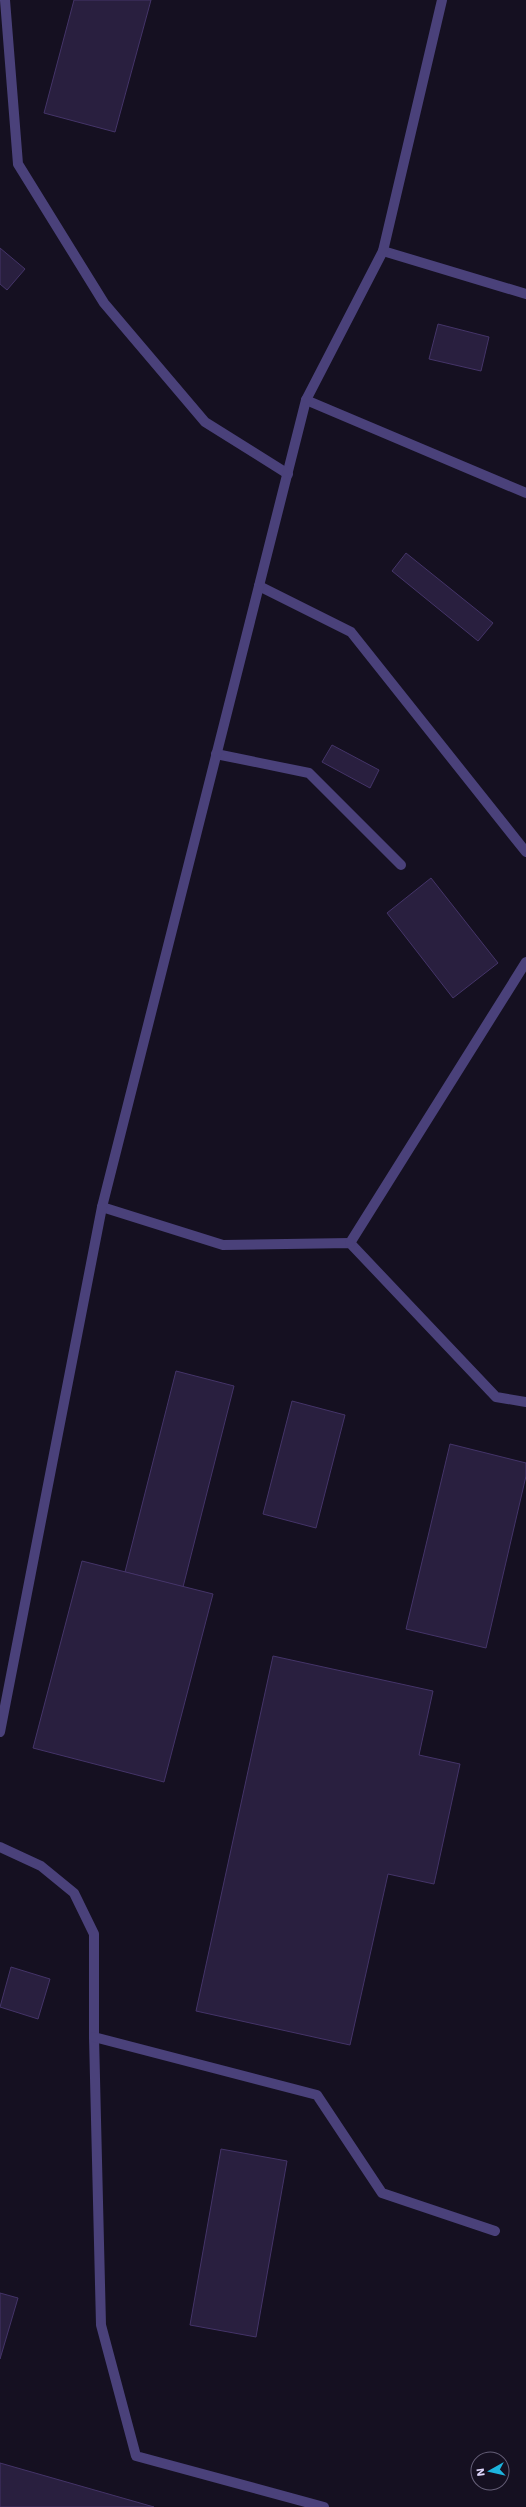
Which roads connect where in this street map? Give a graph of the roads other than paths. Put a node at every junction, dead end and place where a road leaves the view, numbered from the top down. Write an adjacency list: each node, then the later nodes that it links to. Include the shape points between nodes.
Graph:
1 (5, 0): 6 (lane, via 18,164 104,303 206,422)
2 (442, 0): 3 (lane)
3 (383, 251): 4 (lane); 5 (lane)
4 (526, 294)
5 (306, 400): 6 (lane); 7 (lane)
6 (288, 474): 8 (lane)
7 (526, 493)
8 (259, 586): 9 (lane); 10 (lane, via 351,632)
9 (216, 754): 11 (lane, via 309,773); 13 (lane)
10 (526, 852)
11 (401, 865)
12 (526, 962): 14 (lane)
13 (102, 1207): 14 (lane, via 223,1245); 16 (lane)
14 (350, 1243): 15 (lane, via 496,1397)
15 (526, 1402)
16 (0, 1732)
17 (0, 1847): 18 (lane, via 41,1866 74,1893 94,1934)
18 (94, 2037): 19 (lane, via 317,2095 382,2193); 20 (lane, via 100,2325 136,2456)
19 (495, 2231)
20 (290, 2496): 21 (lane); 22 (lane)
21 (294, 2507)
22 (324, 2507)

